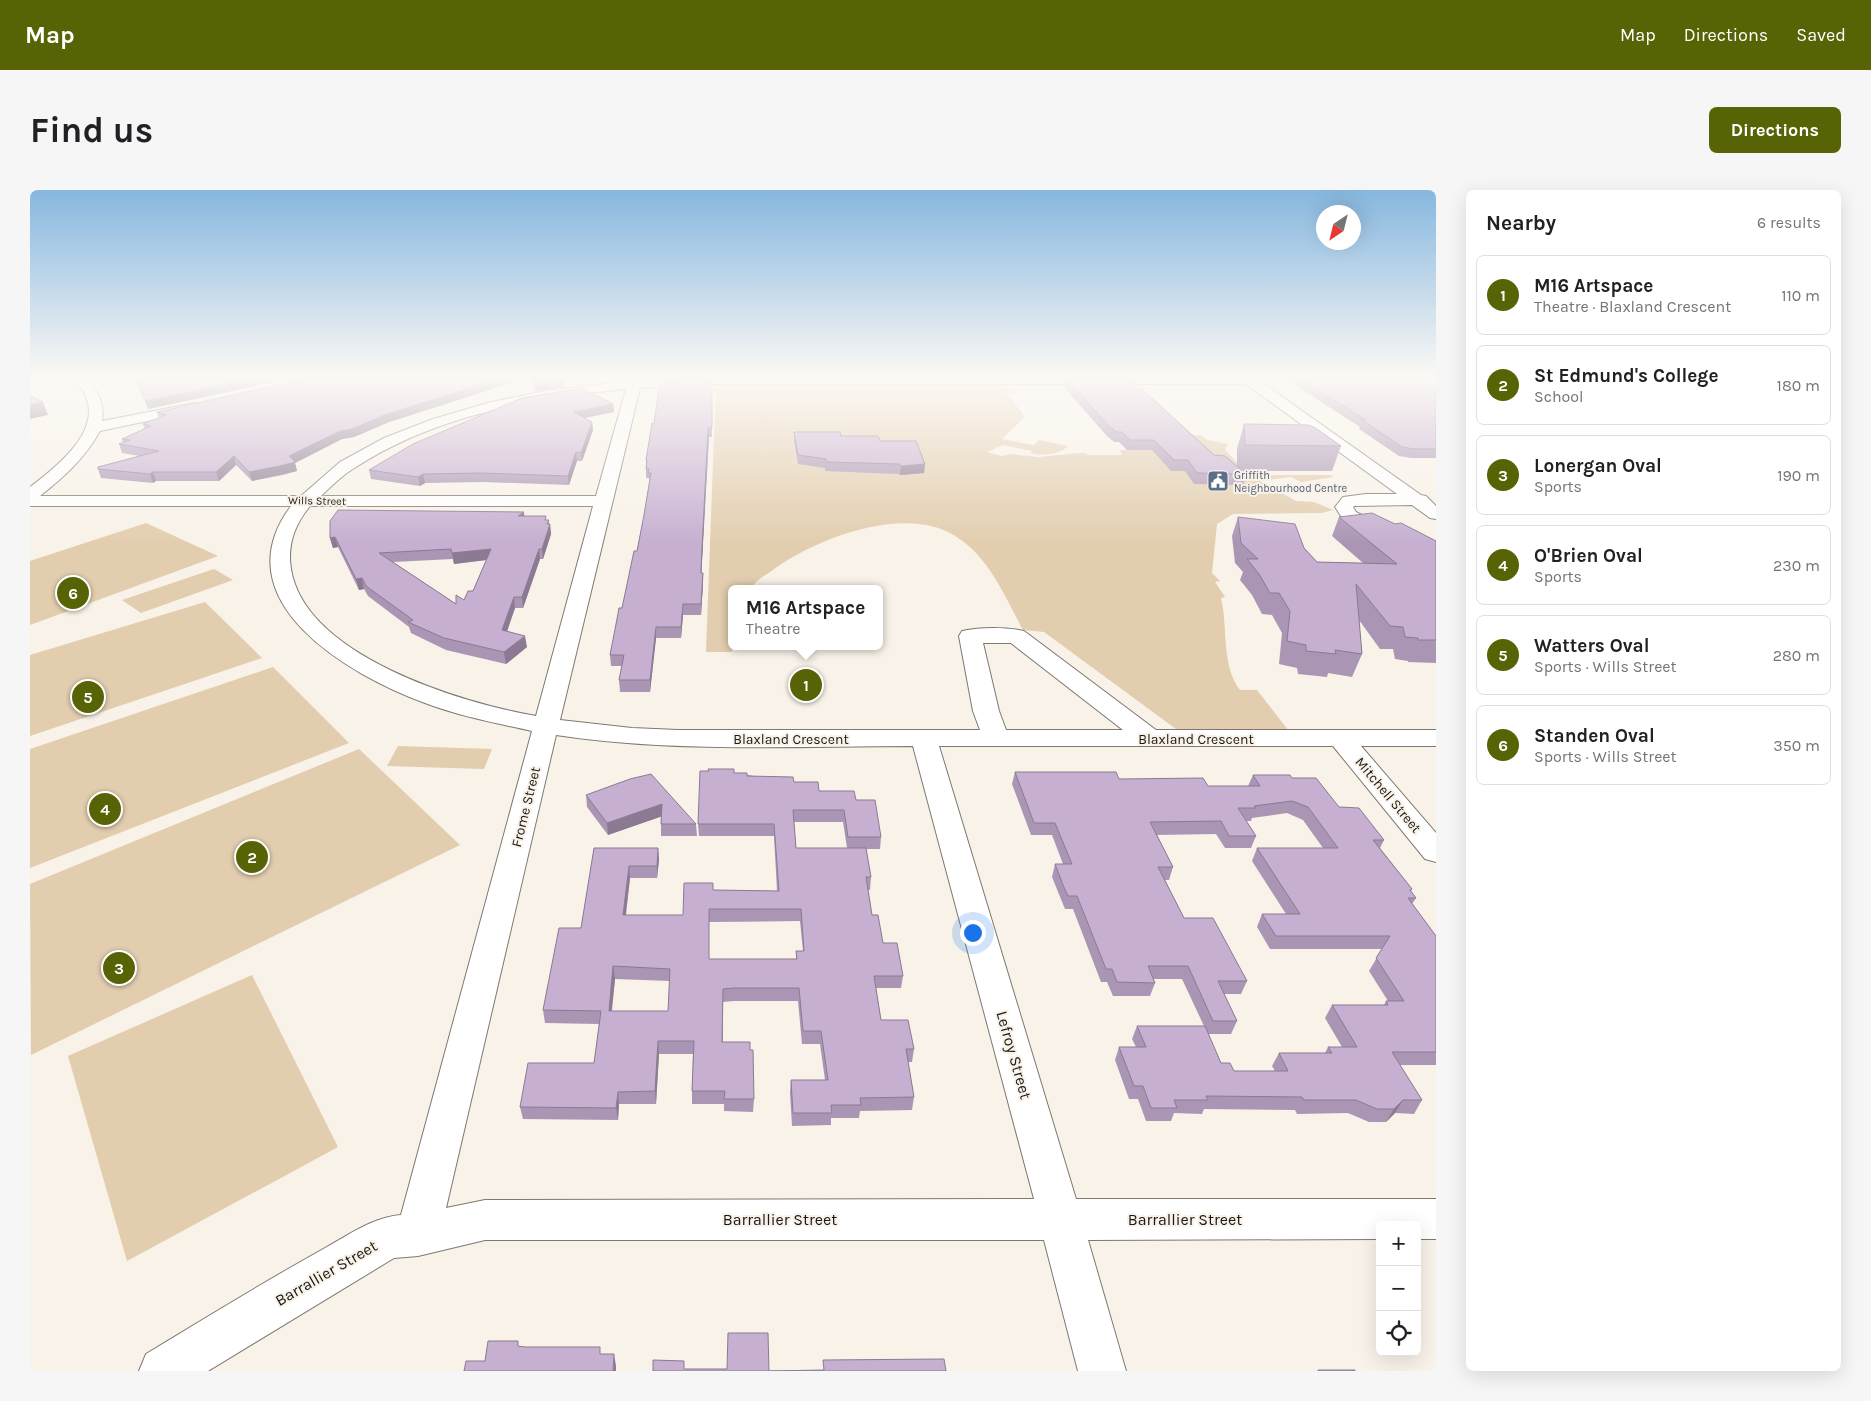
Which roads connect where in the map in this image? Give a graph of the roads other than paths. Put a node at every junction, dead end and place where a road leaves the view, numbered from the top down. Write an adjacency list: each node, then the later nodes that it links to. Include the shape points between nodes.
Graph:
1 (90, 434): 5 (street, via 75,457)
2 (409, 434): 8 (street, Blaxland Crescent, via 355,460 325,481)
3 (621, 434): 9 (street, Frome Street)
4 (1326, 434): 6 (street)
5 (30, 495)
6 (1417, 500): 10 (street); 11 (street); 12 (street, via 1366,499 1349,501 1344,507 1350,516)
7 (30, 501): 8 (street, Wills Street)
8 (305, 501): 9 (street, Wills Street); 13 (street, Blaxland Crescent, via 282,538 281,573 298,612 325,640 370,668 417,691 470,709)
9 (604, 501): 13 (street, Frome Street)
10 (1436, 501)
11 (1436, 514)
12 (1388, 536)
13 (546, 724): 16 (street, Blaxland Crescent, via 656,738); 22 (street, Frome Street)
14 (1340, 738): 15 (street, Blaxland Crescent); 18 (street, Blaxland Crescent); 19 (street, Mitchell Street)
15 (1436, 738)
16 (924, 739): 17 (street, Blaxland Crescent); 20 (street, Lefroy Street)
17 (996, 739): 18 (street, Blaxland Crescent); 18 (street, via 986,711 970,636 1016,636)
18 (1151, 739)
19 (1436, 852)
20 (1060, 1219): 21 (street, Barrallier Street); 22 (street, Barrallier Street, via 485,1220); 24 (street, Lefroy Street)
21 (1436, 1219)
22 (418, 1235): 23 (street, Barrallier Street, via 388,1237)
23 (163, 1371)
24 (1102, 1371)

